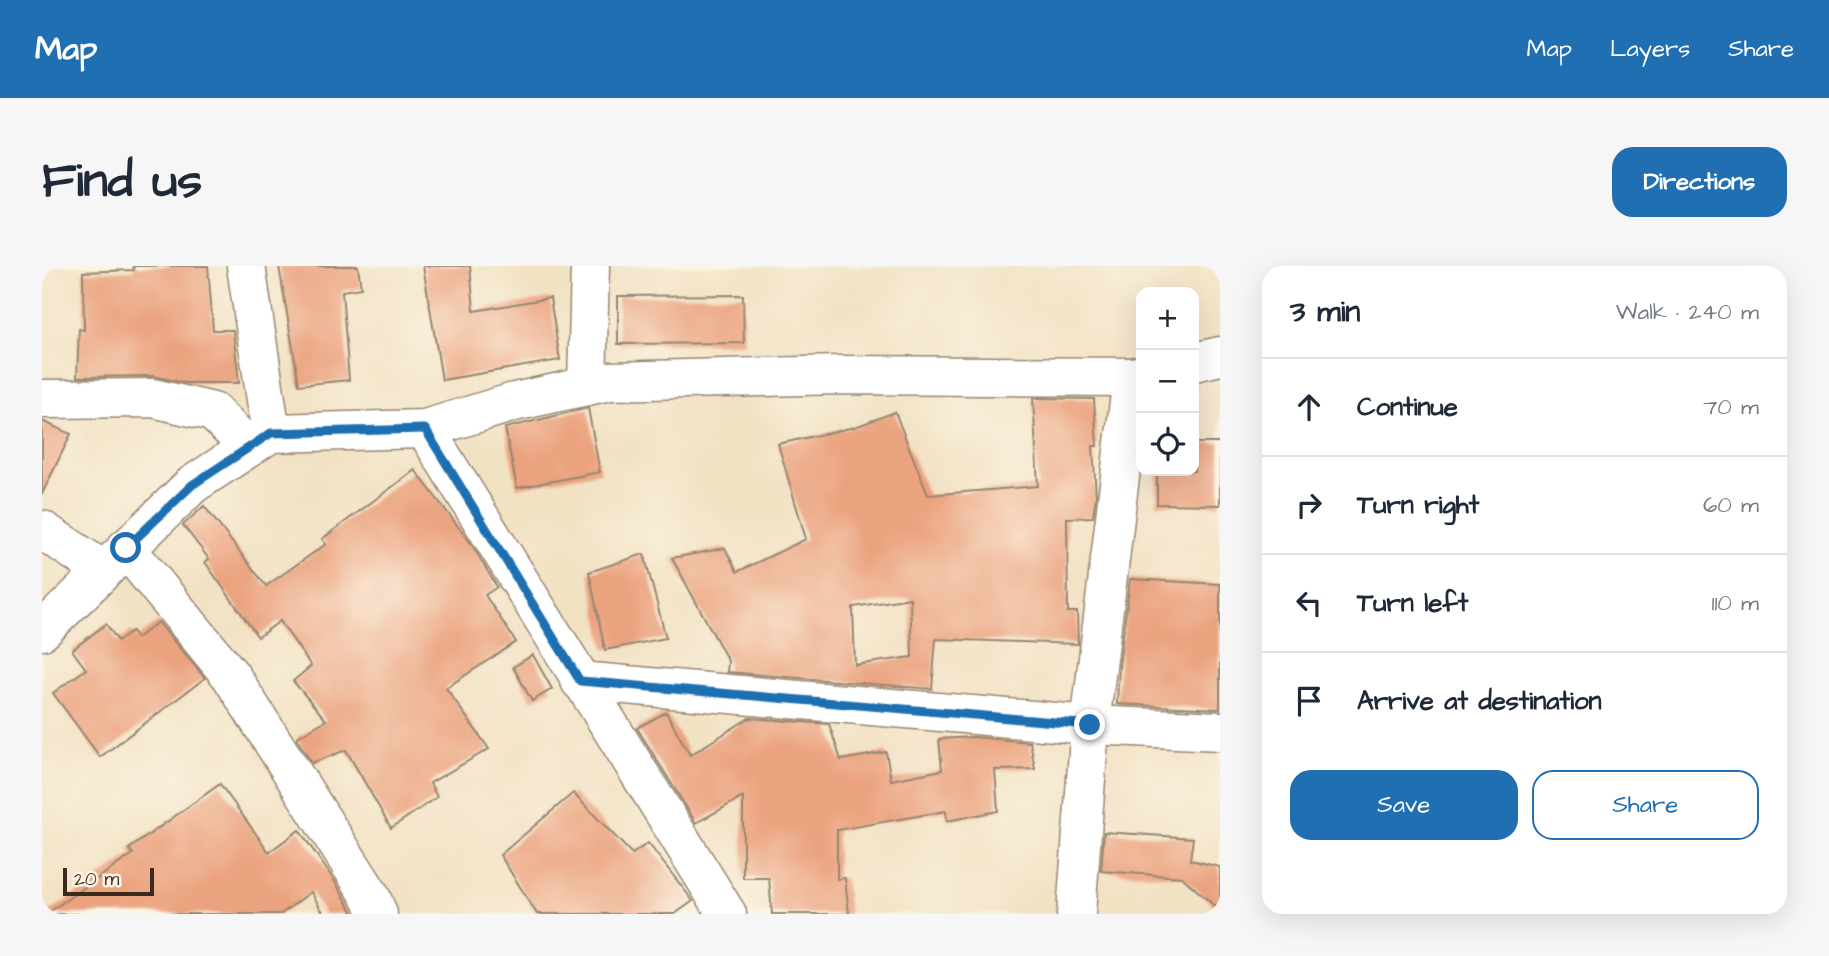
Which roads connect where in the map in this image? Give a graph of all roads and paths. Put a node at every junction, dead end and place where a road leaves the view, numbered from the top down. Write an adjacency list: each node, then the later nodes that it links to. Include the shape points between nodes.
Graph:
1 (246, 266): 9 (street)
2 (590, 266): 6 (street)
3 (1220, 356): 4 (street)
4 (1199, 361)
5 (1136, 376): 6 (street, via 839,375); 14 (street)
6 (587, 386): 8 (street)
7 (42, 399): 9 (street, via 152,398 214,412)
8 (425, 429): 9 (street); 13 (street)
9 (260, 440): 11 (street, via 192,485)
10 (42, 530): 11 (street)
11 (114, 559): 12 (street); 16 (street, via 231,676)
12 (42, 631)
13 (580, 681): 14 (street); 17 (street)
14 (1090, 725): 15 (street); 18 (street)
15 (1220, 731)
16 (378, 914)
17 (727, 914)
18 (1076, 914)

